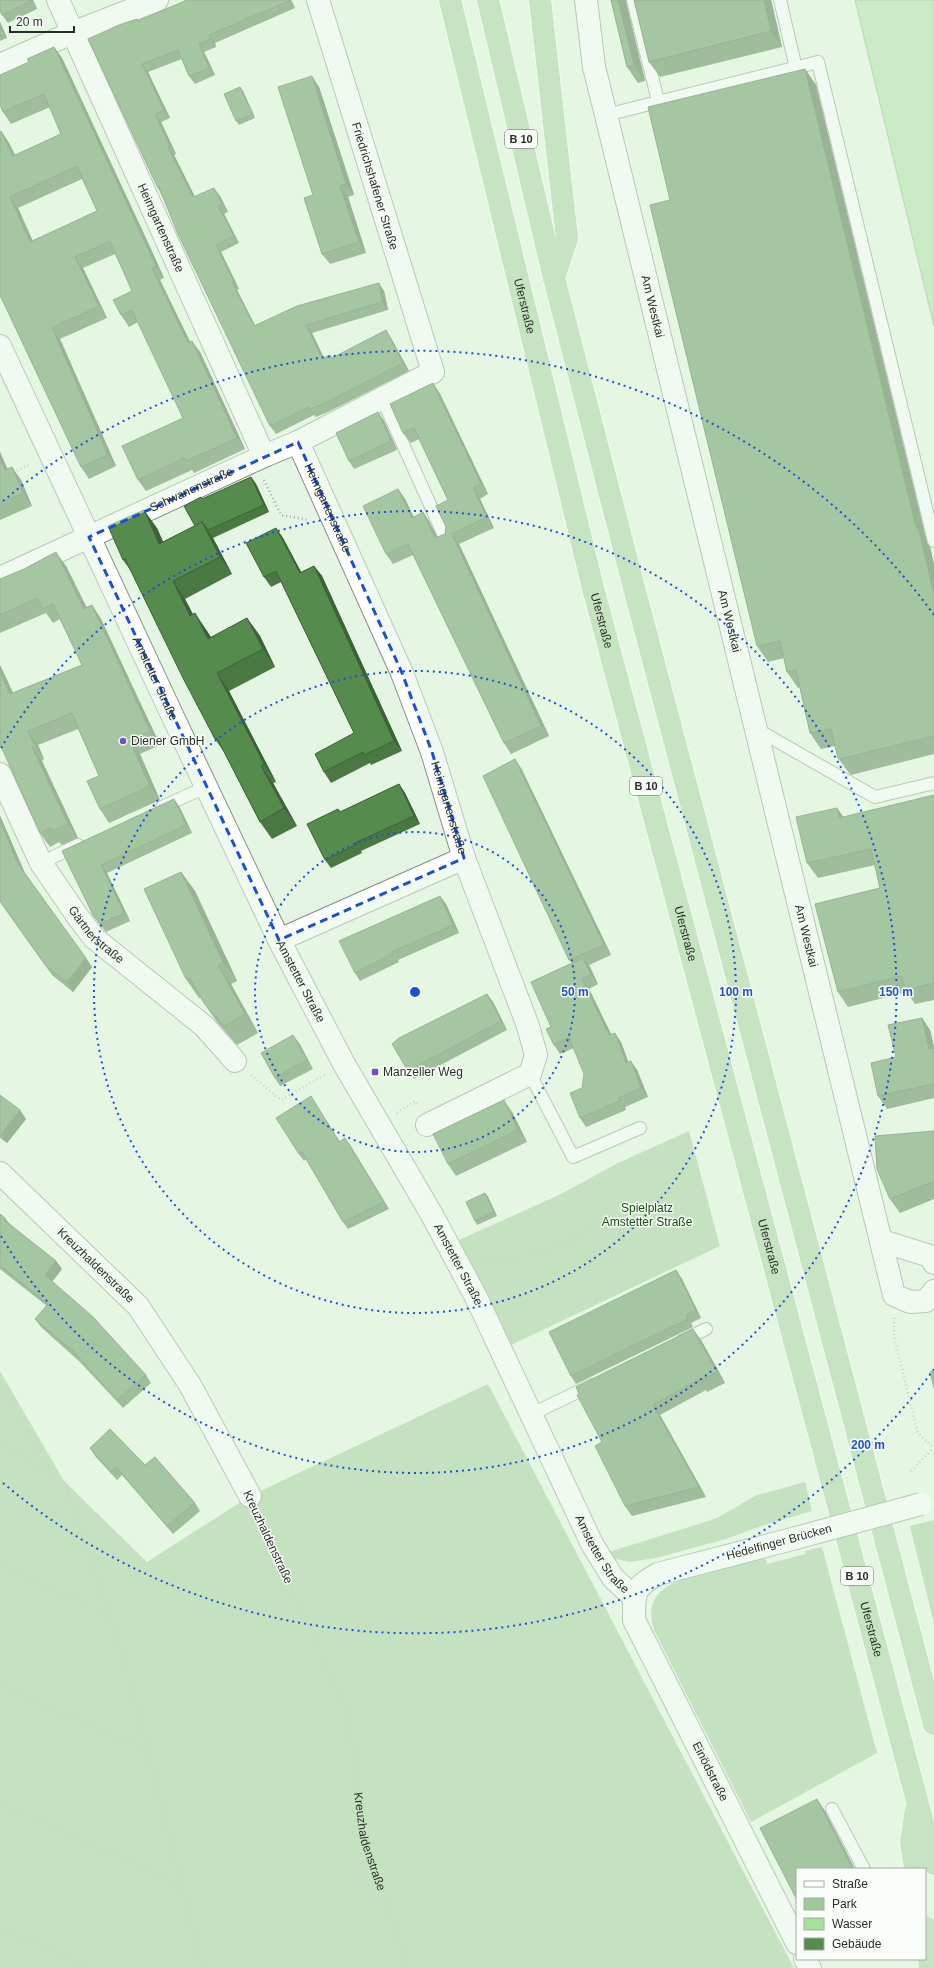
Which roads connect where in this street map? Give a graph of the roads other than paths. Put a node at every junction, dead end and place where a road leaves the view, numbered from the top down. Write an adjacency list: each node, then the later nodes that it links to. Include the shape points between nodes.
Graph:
1 (58, 0): 10 (street, Heimgartenstraße)
2 (157, 0): 10 (street)
3 (318, 0): 17 (street, Friedrichshafener Straße)
4 (450, 0): 50 (highway, Uferstraße / B 10, via 591,580)
5 (488, 0): 15 (highway, B 10)
6 (540, 0): 15 (highway, B 10, via 567,238)
7 (586, 0): 14 (street, Am Westkai, via 594,67)
8 (633, 0): 13 (lane)
9 (780, 0): 12 (lane)
10 (72, 33): 11 (street); 20 (street, Heimgartenstraße)
11 (0, 65)
12 (796, 68): 13 (lane); 23 (lane, via 818,62)
13 (658, 102): 14 (lane)
14 (606, 115): 25 (street, Am Westkai)
15 (554, 278): 49 (highway, B 10)
16 (0, 346): 21 (street, Amstetter Straße)
17 (433, 372): 18 (street, Schwanenstraße)
18 (382, 398): 19 (street, Schwanenstraße); 22 (lane)
19 (298, 442): 20 (street, Schwanenstraße); 31 (street, Heimgartenstraße, via 402,673 430,745)
20 (259, 458): 21 (street, Schwanenstraße)
21 (89, 537): 24 (street, Schwanenstraße); 28 (street, Amstetter Straße)
22 (446, 540)
23 (934, 541)
24 (0, 578)
25 (756, 729): 27 (lane, via 875,797); 39 (street, Am Westkai)
26 (0, 774): 32 (street, Gärtnerstraße)
27 (934, 783)
28 (206, 786): 29 (lane); 33 (street, Amstetter Straße)
29 (149, 813)
30 (91, 840): 32 (lane)
31 (464, 858): 33 (street); 35 (street, Heimgartenstraße, via 528,1026 536,1055)
32 (40, 863): 34 (street, Gärtnerstraße, via 94,938 204,1026)
33 (280, 940): 45 (street, Amstetter Straße, via 344,1064 462,1270)
34 (235, 1061)
35 (530, 1074): 36 (street); 37 (lane, via 573,1156)
36 (427, 1125)
37 (640, 1128)
38 (0, 1173): 46 (street, Kreuzhaldenstraße, via 138,1306 190,1385)
39 (882, 1241): 40 (street, via 930,1256); 41 (street, Am Westkai, via 894,1295 910,1302 926,1301)
40 (934, 1263)
41 (934, 1291)
42 (706, 1329): 43 (lane)
43 (672, 1346)
44 (602, 1380): 45 (lane)
45 (532, 1414): 48 (street, Amstetter Straße, via 600,1557 613,1578)
46 (250, 1496)
47 (928, 1503): 48 (street, Hedelfinger Brücken, bridge, via 658,1574 642,1584)
48 (634, 1597): 56 (street, Einödstraße, via 634,1620)
49 (934, 1724)
50 (917, 1800): 52 (highway, Uferstraße / B 10); 54 (highway, via 911,1842)
51 (832, 1809): 53 (lane)
52 (934, 1864)
53 (863, 1868)
54 (915, 1868)
55 (926, 1935): 57 (highway)
56 (796, 1941)
57 (930, 1968)

